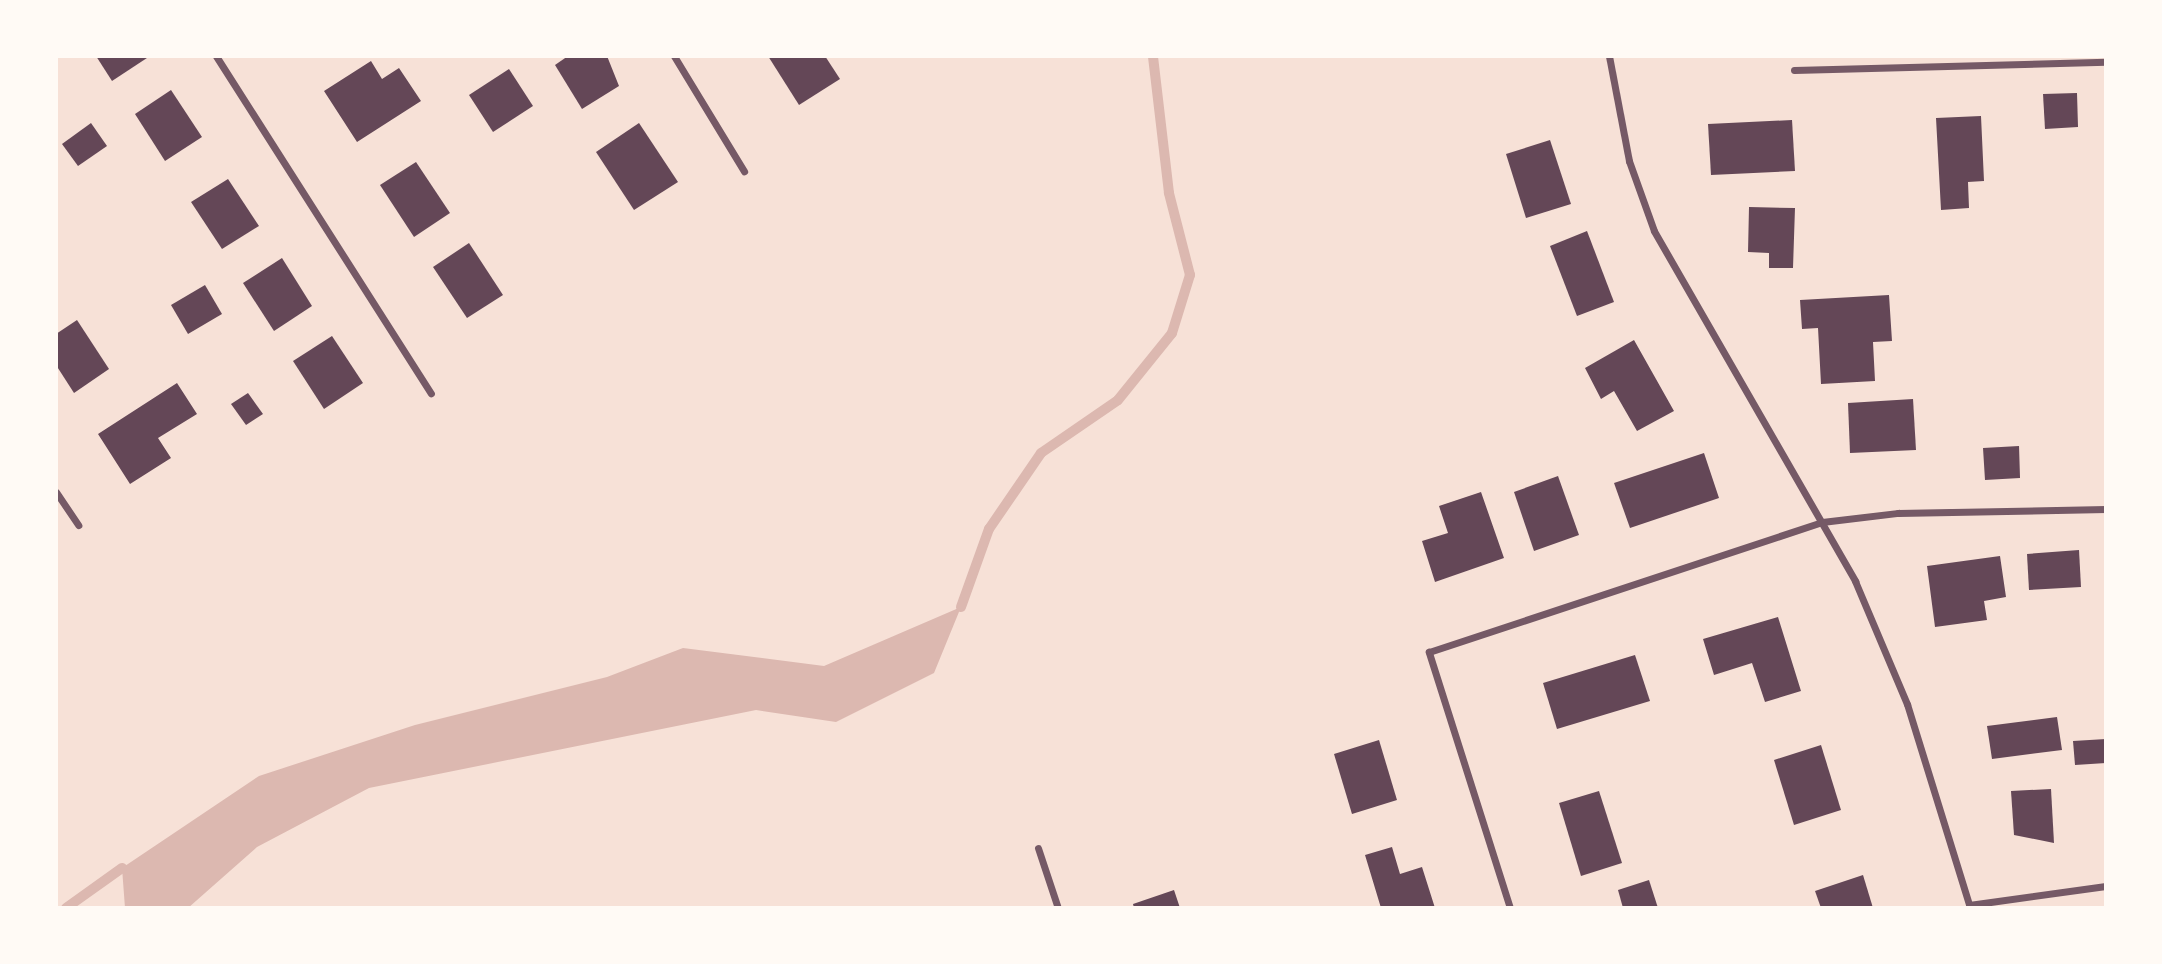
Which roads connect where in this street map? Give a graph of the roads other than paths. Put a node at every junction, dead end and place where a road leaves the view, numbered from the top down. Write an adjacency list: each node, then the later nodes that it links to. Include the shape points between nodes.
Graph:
1 (216, 56): 7 (street)
2 (674, 56): 6 (street)
3 (1609, 56): 10 (street, via 1629,162 1654,231)
4 (2101, 60): 5 (street)
5 (1794, 70)
6 (744, 171)
7 (431, 393)
8 (56, 492): 11 (street)
9 (2106, 509): 10 (street, via 1898,513)
10 (1822, 522): 14 (street, via 1884,642); 16 (street, via 1429,652)
11 (78, 525)
12 (1038, 848): 15 (street)
13 (2106, 886): 14 (street)
14 (1970, 906)
15 (1058, 908)
16 (1510, 908)

